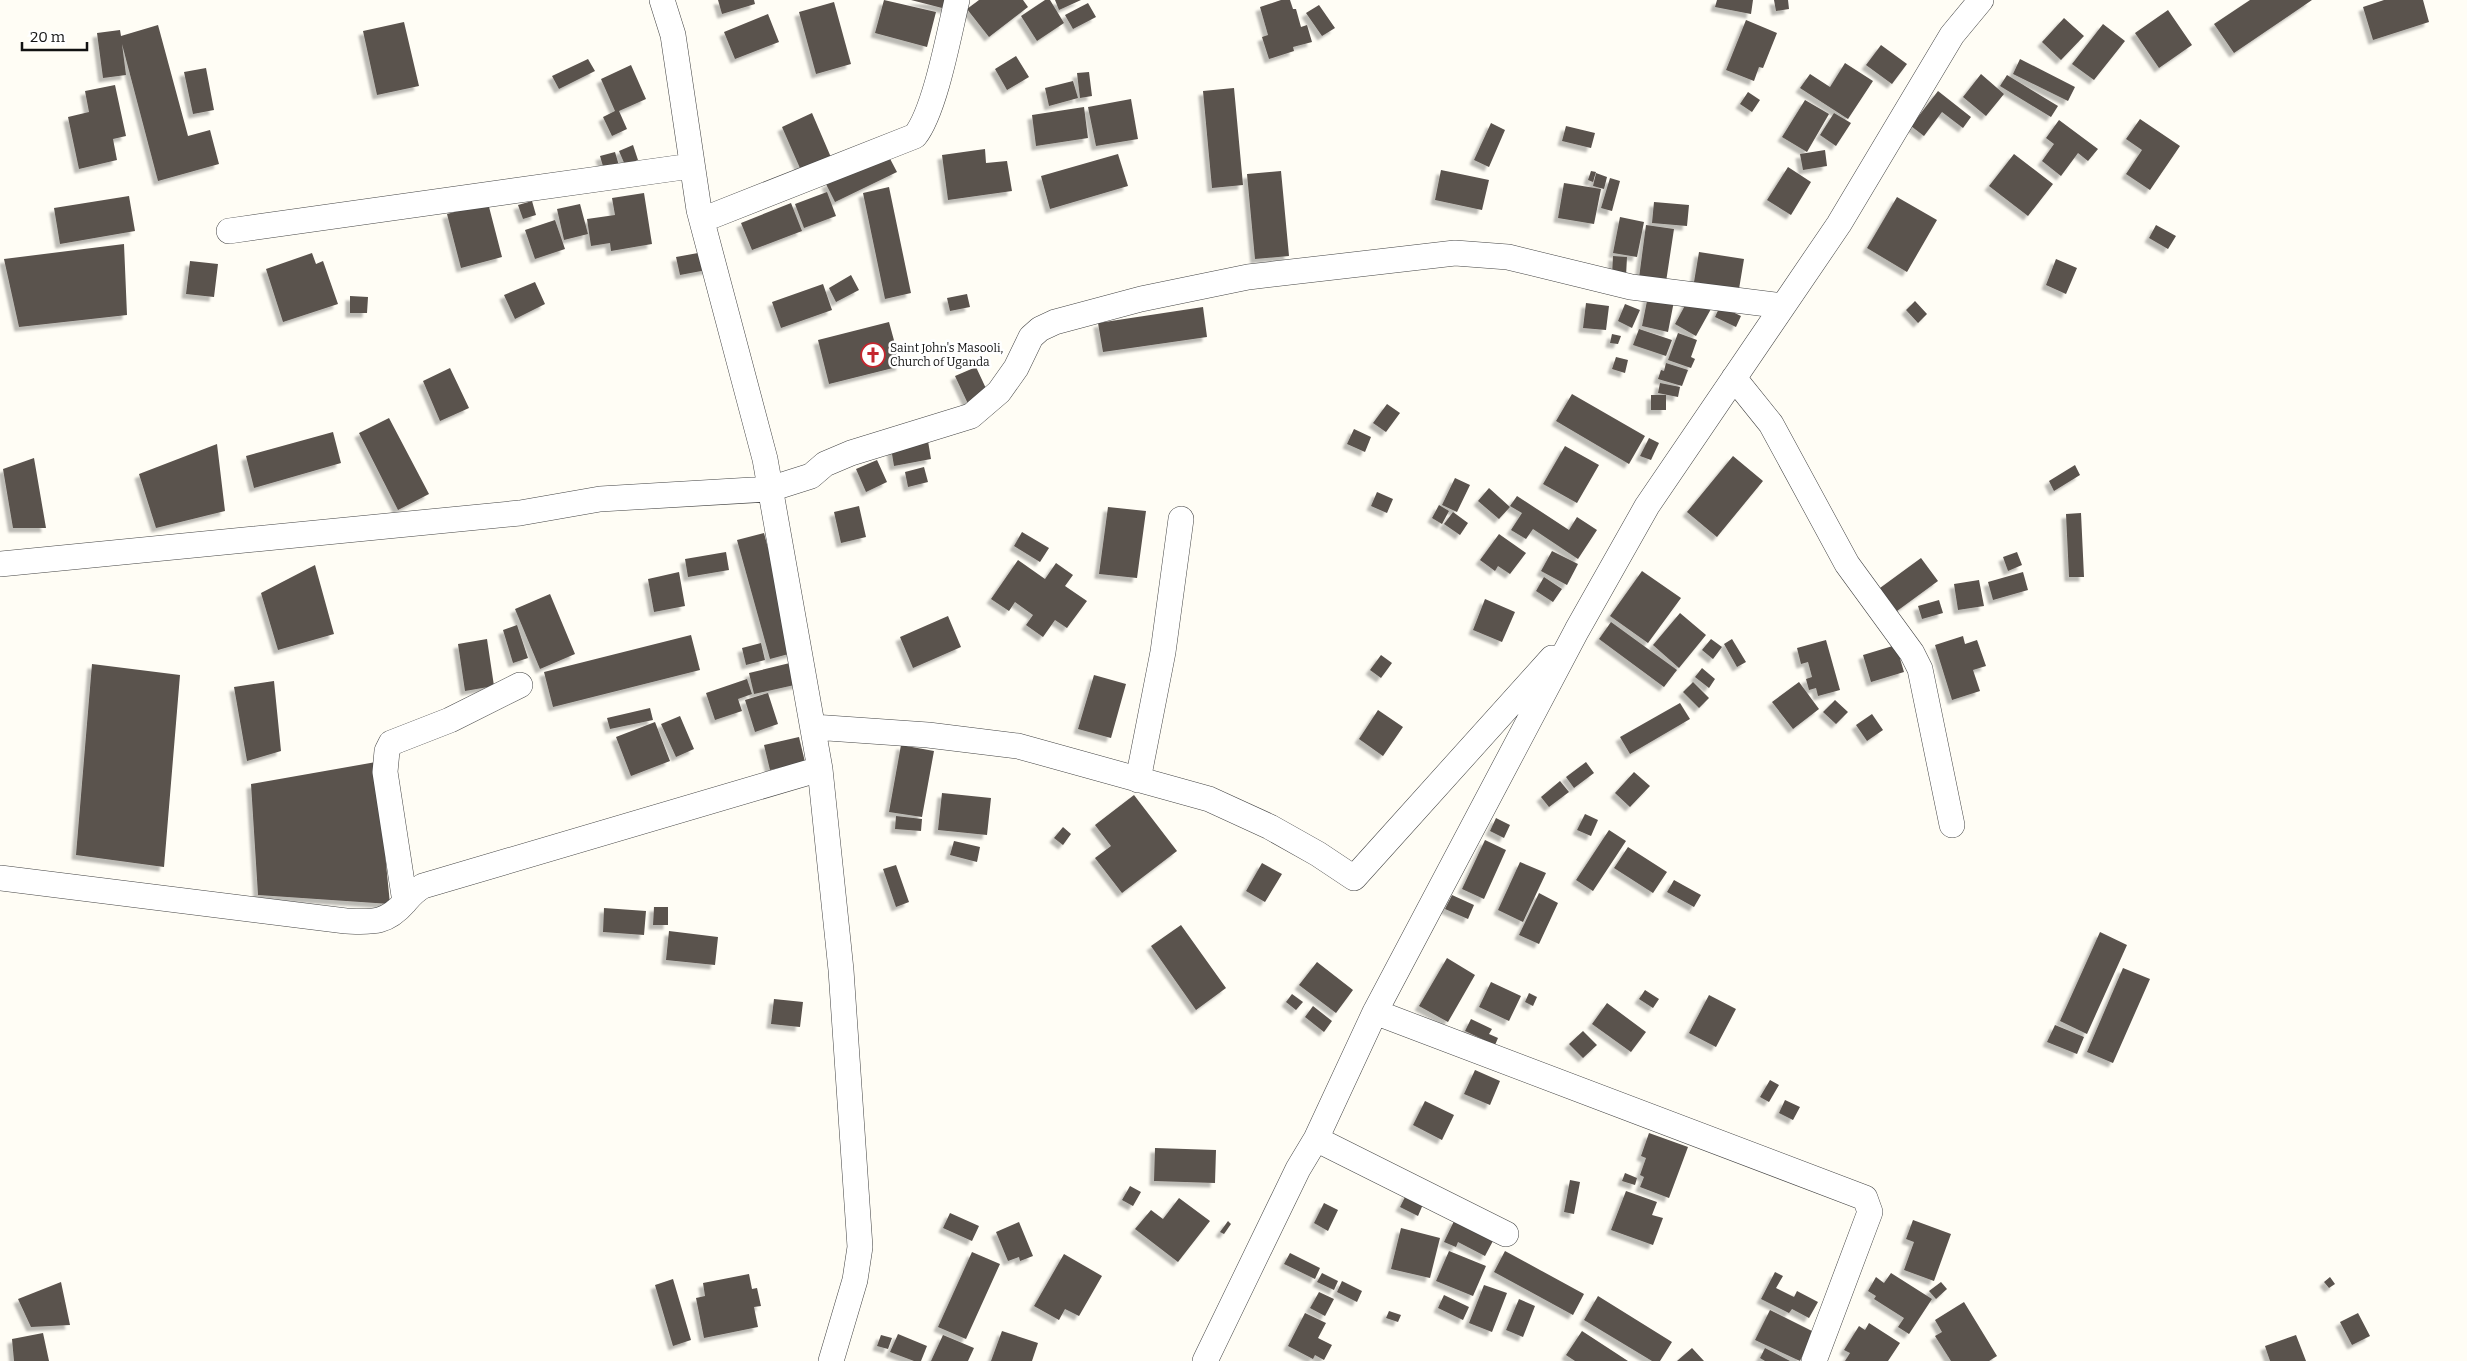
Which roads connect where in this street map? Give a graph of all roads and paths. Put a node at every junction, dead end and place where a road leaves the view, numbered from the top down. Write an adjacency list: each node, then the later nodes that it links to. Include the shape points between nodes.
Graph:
1 (662, 0): 4 (street, via 673,35)
2 (957, 0): 5 (street, via 925,121 915,136)
3 (1981, 0): 7 (street, via 1952,35 1839,224)
4 (691, 166): 5 (street); 6 (street)
5 (702, 220): 9 (street, via 765,458)
6 (229, 231)
7 (1783, 306): 8 (street); 9 (street, via 1631,287 1508,258 1455,253 1248,277 1141,299 1054,322 1035,331 999,392 971,416 851,453 825,464 810,476)
8 (1734, 378): 12 (street, via 1647,506); 17 (street, via 1771,424 1848,564 1920,669)
9 (770, 489): 11 (street, via 600,499 520,513); 14 (street)
10 (1181, 519): 16 (street, via 1163,652)
11 (0, 564)
12 (1577, 630): 16 (street, via 1354,878 1270,827 1209,799); 20 (street)
13 (520, 685): 19 (street, via 450,720 391,743 385,772)
14 (813, 727): 15 (street); 16 (street, via 928,735 1018,746)
15 (820, 769): 19 (street, via 423,886); 23 (street, via 841,970 860,1247 855,1280)
16 (1138, 780)
17 (1952, 825)
18 (0, 878): 19 (street, via 346,921 378,922)
19 (405, 902)
20 (1375, 1012): 21 (street); 25 (street, via 1865,1198 1870,1212)
21 (1316, 1138): 22 (street); 24 (street, via 1281,1203)
22 (1506, 1234)
23 (831, 1361)
24 (1206, 1361)
25 (1814, 1361)

